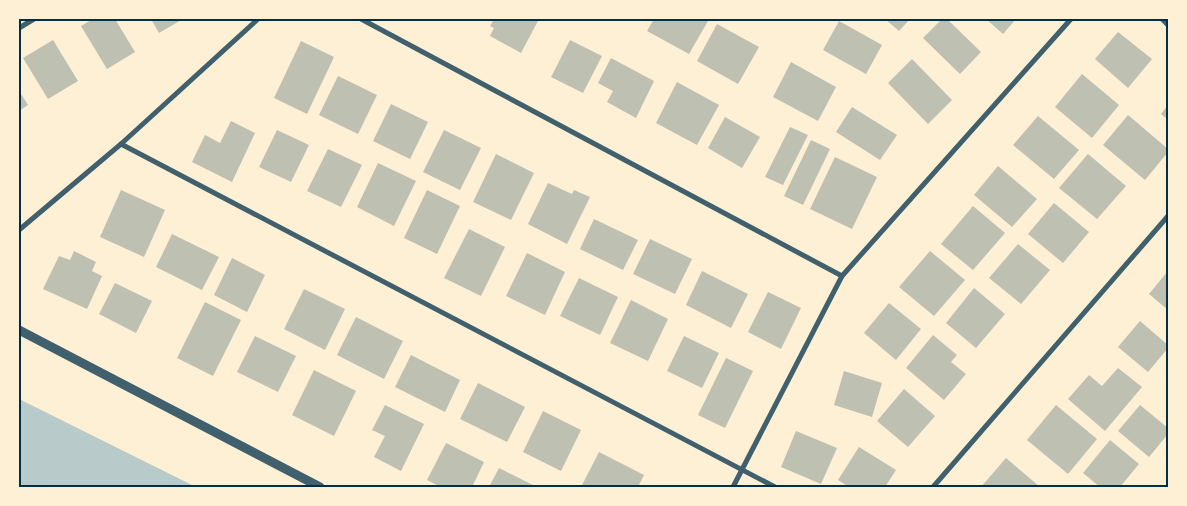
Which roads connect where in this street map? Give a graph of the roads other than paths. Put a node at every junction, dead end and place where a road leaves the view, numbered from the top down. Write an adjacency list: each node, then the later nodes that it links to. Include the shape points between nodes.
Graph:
1 (34, 19): 7 (street)
2 (258, 19): 8 (street)
3 (361, 19): 11 (street)
4 (1072, 19): 11 (street)
5 (1162, 19): 6 (street)
6 (1168, 25)
7 (19, 28)
8 (120, 144): 10 (street); 13 (street)
9 (1168, 216): 17 (street)
10 (19, 230)
11 (842, 276): 13 (street)
12 (19, 330): 14 (street)
13 (742, 470): 15 (street); 16 (street)
14 (320, 487)
15 (733, 487)
16 (775, 487)
17 (933, 487)

